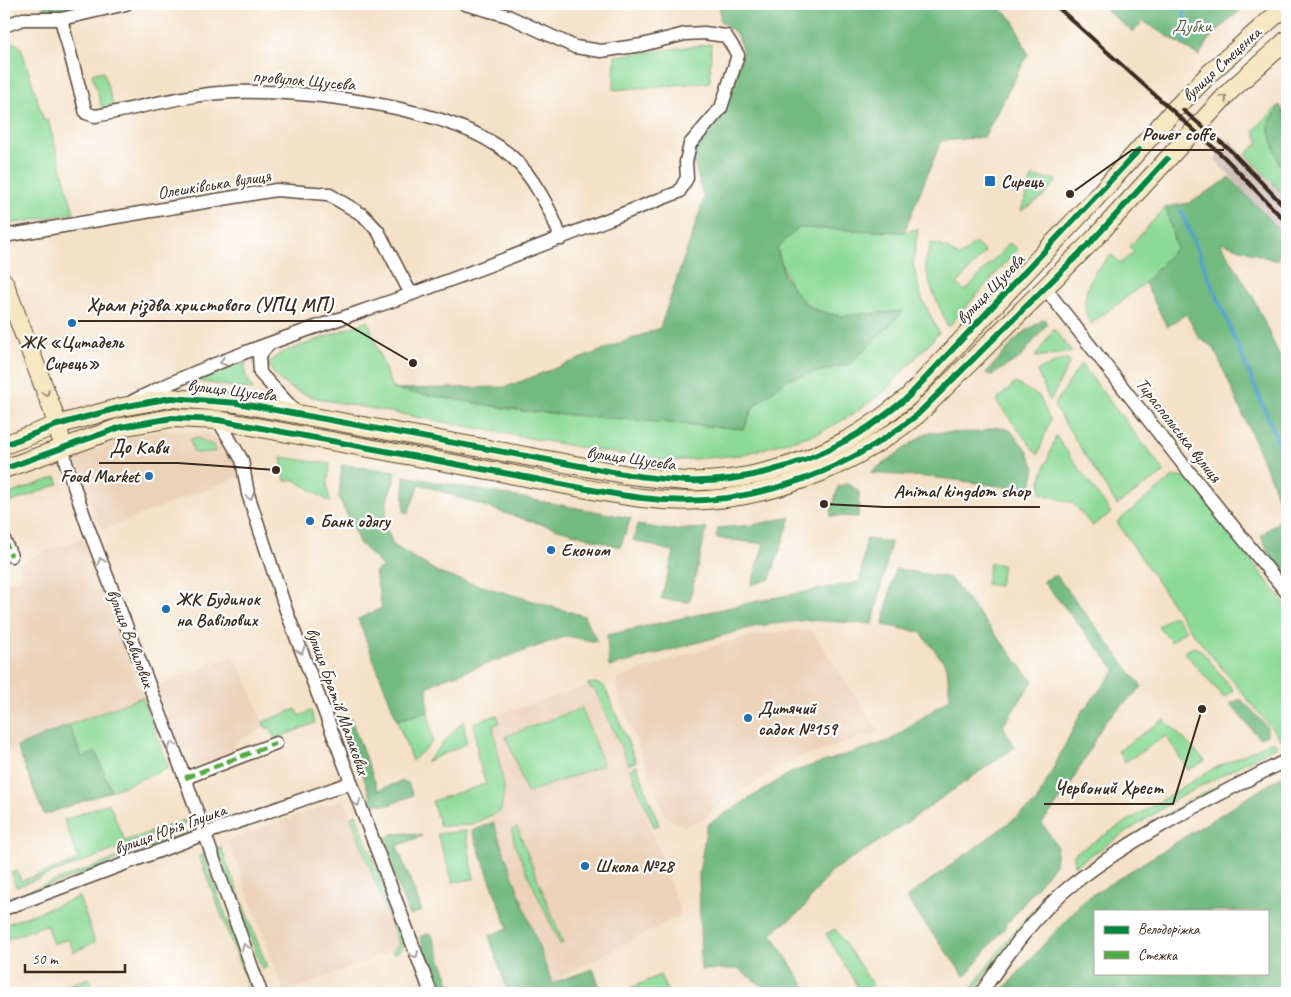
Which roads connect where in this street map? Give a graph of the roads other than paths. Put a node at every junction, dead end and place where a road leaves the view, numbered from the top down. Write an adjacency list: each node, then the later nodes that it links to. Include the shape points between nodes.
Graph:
1 (126, 4): 4 (street)
2 (465, 4): 10 (street, вулиця Щусєва, via 508,16 575,47 601,51 704,33 726,36 738,55 721,108 690,144 687,178 679,192)
3 (1287, 5): 7 (main road, вулиця Стеценка, via 1211,72)
4 (61, 19): 5 (street, via 23,19); 10 (street, провулок Щусєва, via 86,113 94,116 231,92 293,93 398,108 465,127 510,155 539,191)
5 (4, 26)
6 (1287, 40): 8 (main road, вулиця Стеценка, one-way to 6, via 1231,90)
7 (1139, 150): 16 (main road, вулиця Щусєва, via 908,397 844,442 778,468 718,480 686,481 629,475)
8 (1167, 159): 12 (main road, вулиця Щусєва)
9 (4, 236): 13 (street, Олешківська вулиця, via 276,190 328,194 363,215 378,231)
10 (560, 239): 13 (street, вулиця Щусєва)
11 (4, 282): 18 (main road, вулиця Вавилових, one-way to 18)
12 (1046, 288): 17 (main road, вулиця Щусєва, via 917,415 890,436 848,461 806,480 757,493 724,498 644,498); 24 (street, Тираспольська вулиця)
13 (411, 294): 14 (street, вулиця Щусєва)
14 (268, 345): 15 (street, вулиця Щусєва, one-way to 15, via 170,382); 16 (street, вулиця Щусєва, via 259,356 260,374)
15 (122, 407): 16 (main road, вулиця Щусєва, via 170,398 237,403); 18 (main road, вулиця Щусєва)
16 (297, 414)
17 (218, 420): 20 (main road, вулиця Щусєва, via 172,418 121,427); 28 (street, вулиця Братів Малакових, one-way to 28, via 242,460 248,494 286,610)
18 (57, 426): 19 (main road, вулиця Щусєва); 20 (main road, вулиця Вавилових)
19 (4, 445)
20 (63, 447): 21 (main road, вулиця Щусєва); 27 (street, вулиця Вавилових, one-way to 20, via 88,526)
21 (4, 469)
22 (4, 539): 23 (street)
23 (11, 556)
24 (1287, 593)
25 (276, 743): 27 (street)
26 (1287, 760): 33 (street, via 1175,817 1068,889 1015,946)
27 (184, 778): 29 (street, вулиця Вавилових)
28 (350, 783): 29 (street, вулиця Юрія Глушка); 32 (street, вулиця Братів Малакових, one-way to 32)
29 (204, 834): 30 (street, вулиця Юрія Глушка); 31 (street, вулиця Вавилових, one-way to 29)
30 (4, 909)
31 (261, 993)
32 (431, 993)
33 (981, 993)

